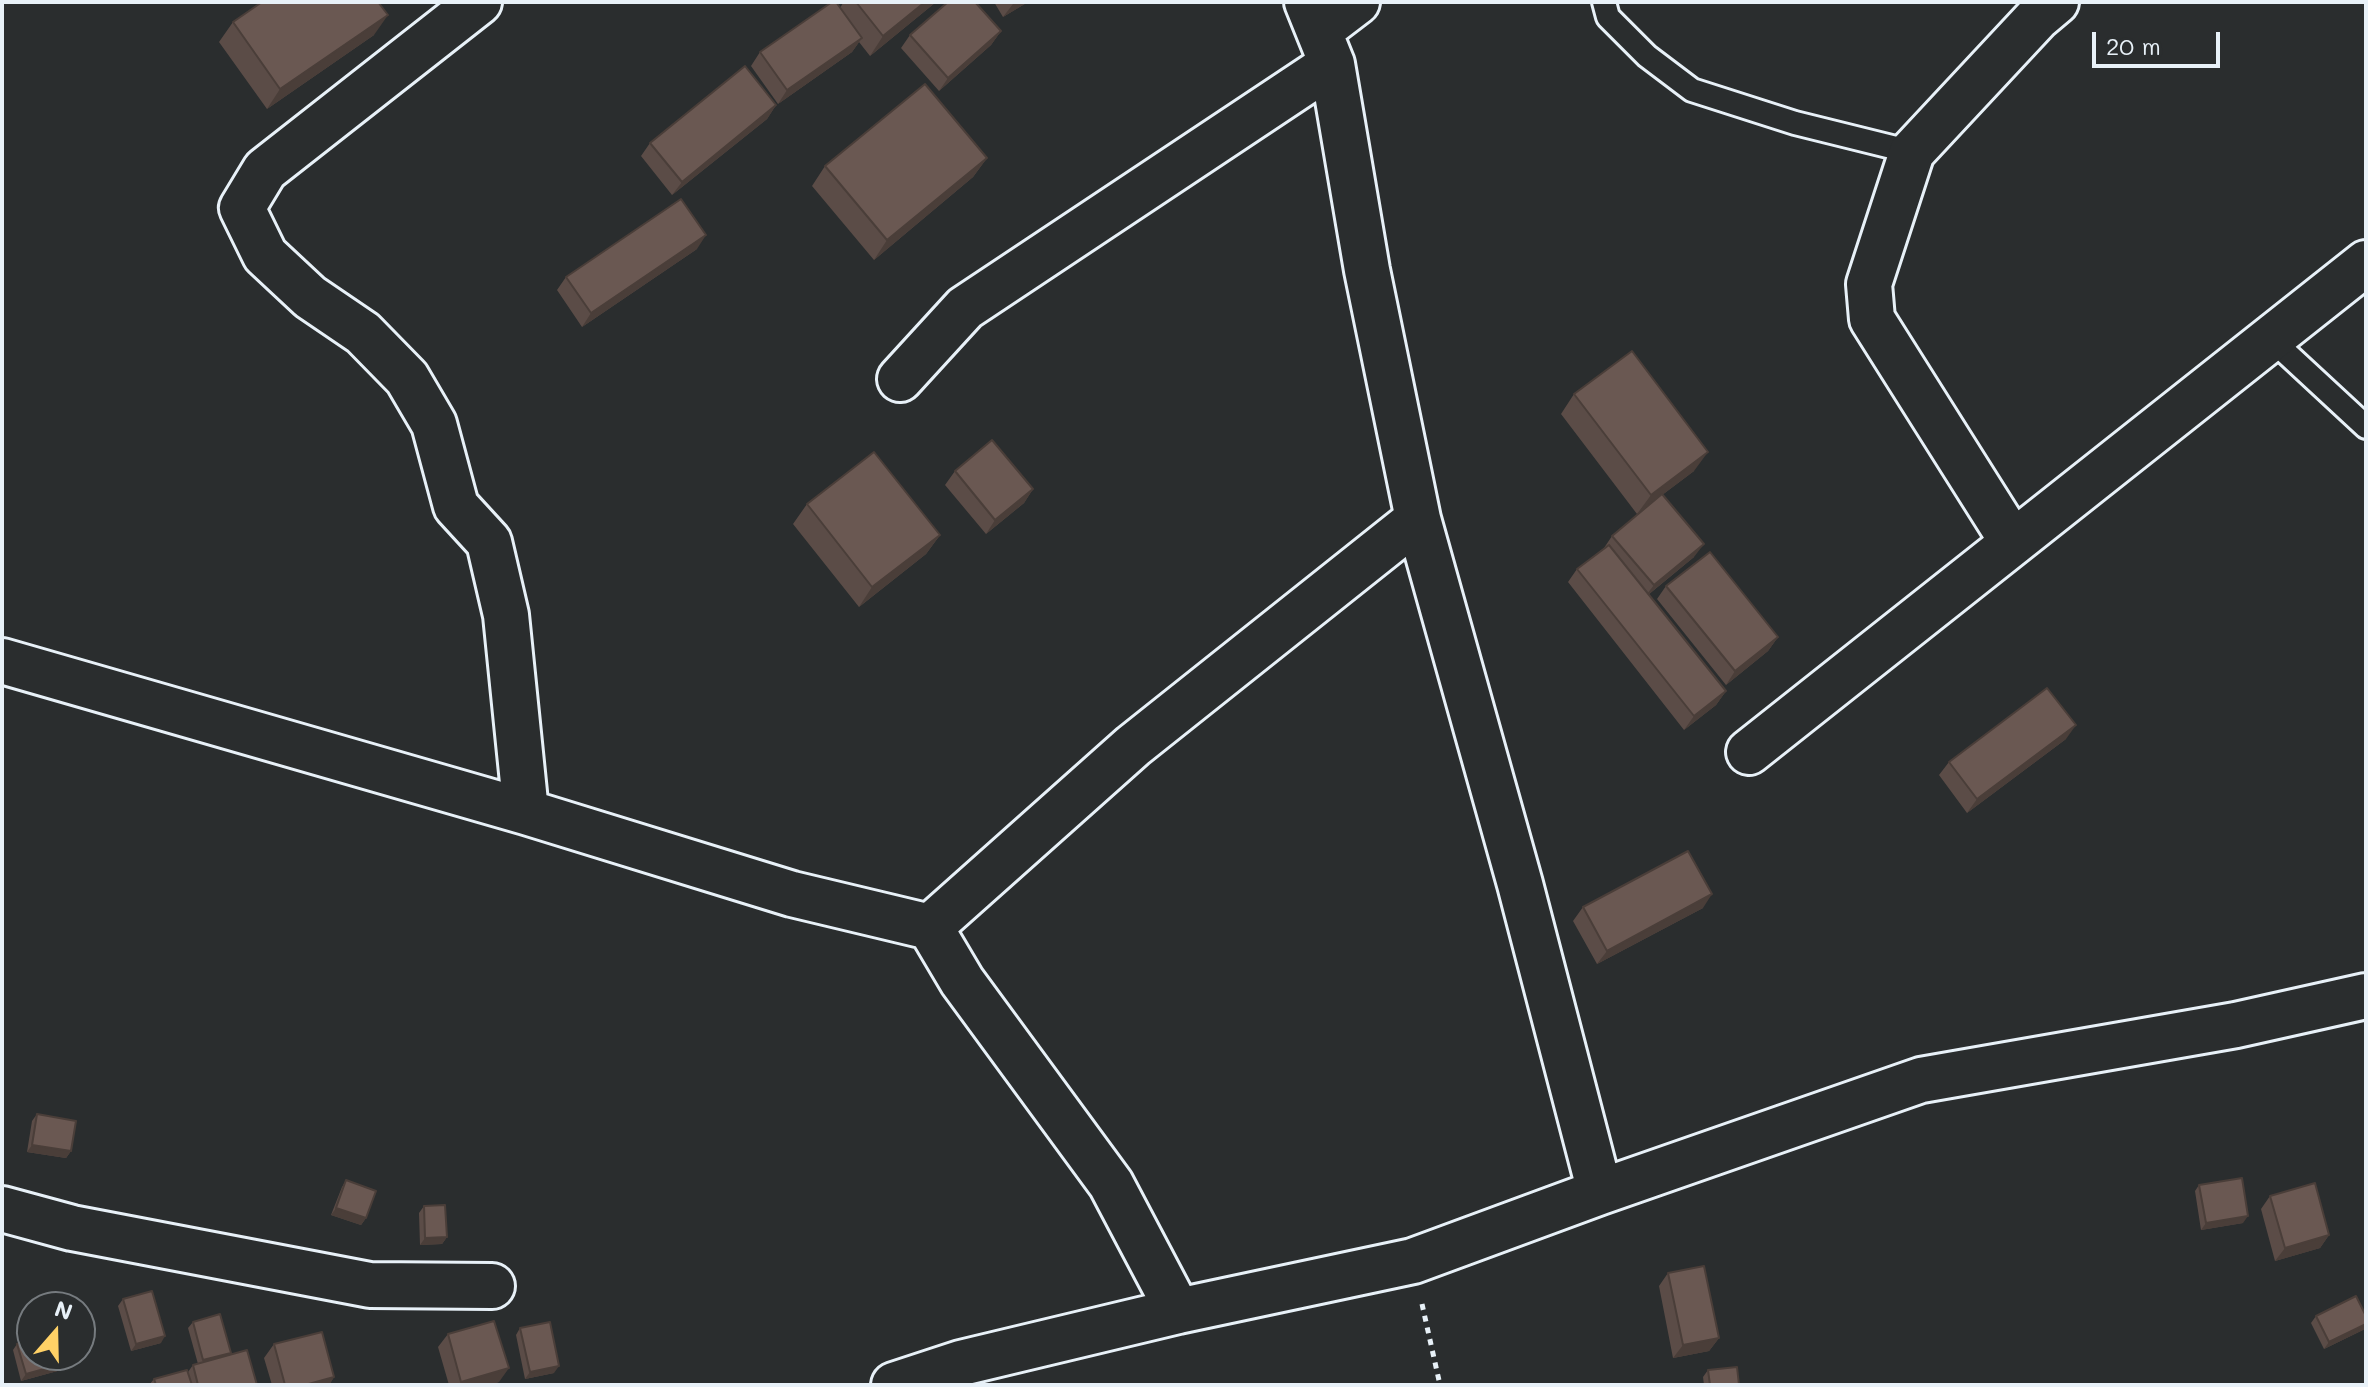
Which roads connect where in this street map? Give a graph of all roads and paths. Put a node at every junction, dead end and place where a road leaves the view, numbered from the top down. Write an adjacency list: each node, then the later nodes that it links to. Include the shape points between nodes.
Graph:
1 (479, 2): 15 (street, via 265,170 242,208 265,255 310,297 363,333 407,378 434,424 456,506 489,542 493,556 506,615)
2 (1357, 2): 5 (street)
3 (1604, 2): 6 (lane, via 1608,17 1692,90)
4 (2056, 2): 6 (street)
5 (1319, 32): 9 (street, via 965,308); 11 (street)
6 (1912, 152): 12 (street, via 1869,284 1872,319)
7 (2366, 263): 8 (street)
8 (2270, 338): 10 (lane); 12 (street)
9 (900, 379)
10 (2366, 427)
11 (1418, 519): 16 (street, via 1133,746); 18 (street)
12 (2012, 541): 14 (street)
13 (2, 661): 15 (street)
14 (1749, 752)
15 (526, 812): 16 (street, via 792,894)
16 (930, 927): 22 (street, via 962,981 1111,1184)
17 (2366, 996): 18 (street, via 2236,1025 1921,1080)
18 (1600, 1192): 20 (street)
19 (2, 1209): 21 (street, via 72,1228 370,1285)
20 (1413, 1261): 22 (street); 24 (path)
21 (492, 1286)
22 (1178, 1311): 23 (street, via 961,1363)
23 (894, 1385)
24 (1440, 1385)

